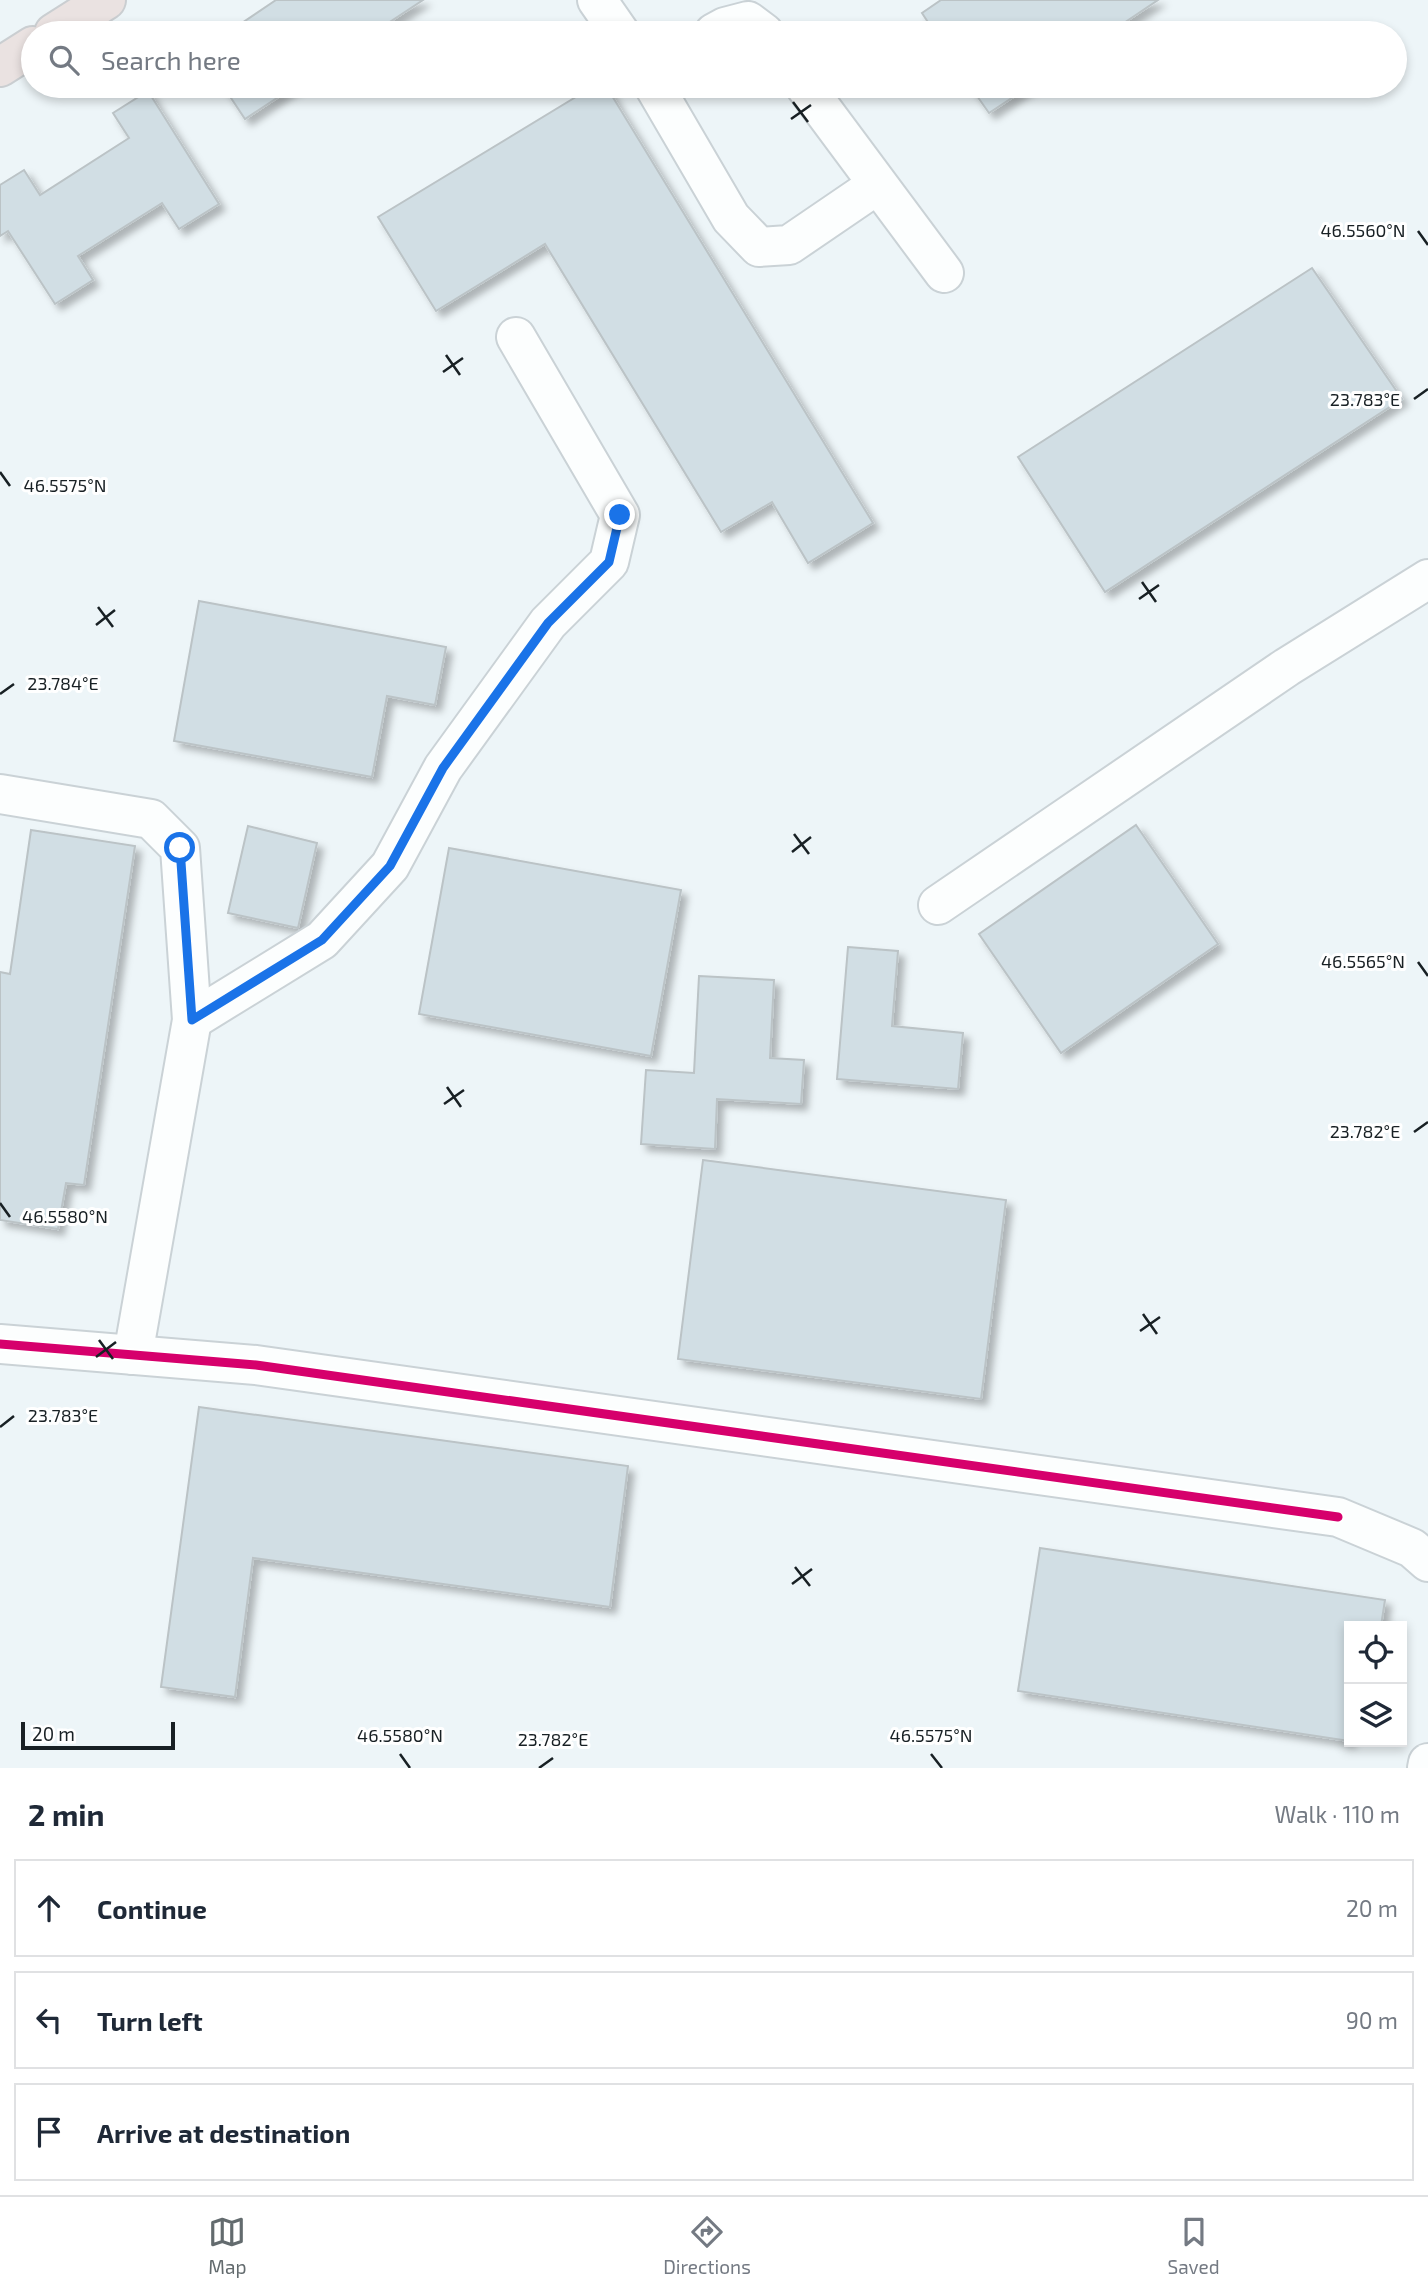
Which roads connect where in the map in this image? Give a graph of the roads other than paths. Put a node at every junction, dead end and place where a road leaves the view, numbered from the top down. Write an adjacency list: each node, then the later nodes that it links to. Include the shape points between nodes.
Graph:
1 (106, 0): 3 (main road)
2 (597, 0): 4 (street)
3 (73, 21)
4 (612, 21)
5 (21, 54): 6 (main road)
6 (0, 67)
7 (661, 98): 9 (street, via 731,218 759,247 789,245)
8 (814, 98): 9 (street)
9 (877, 185): 10 (street)
10 (944, 273)
11 (516, 337): 15 (street, via 620,515 609,562 548,623 443,768 382,875 322,940)
12 (1428, 579): 14 (street, via 1287,667)
13 (0, 794): 15 (street, via 151,819 180,848)
14 (938, 905)
15 (192, 1020): 17 (street)
16 (0, 1344): 17 (street)
17 (134, 1355): 18 (street, via 256,1365 1338,1517 1412,1548)
18 (1428, 1562)

